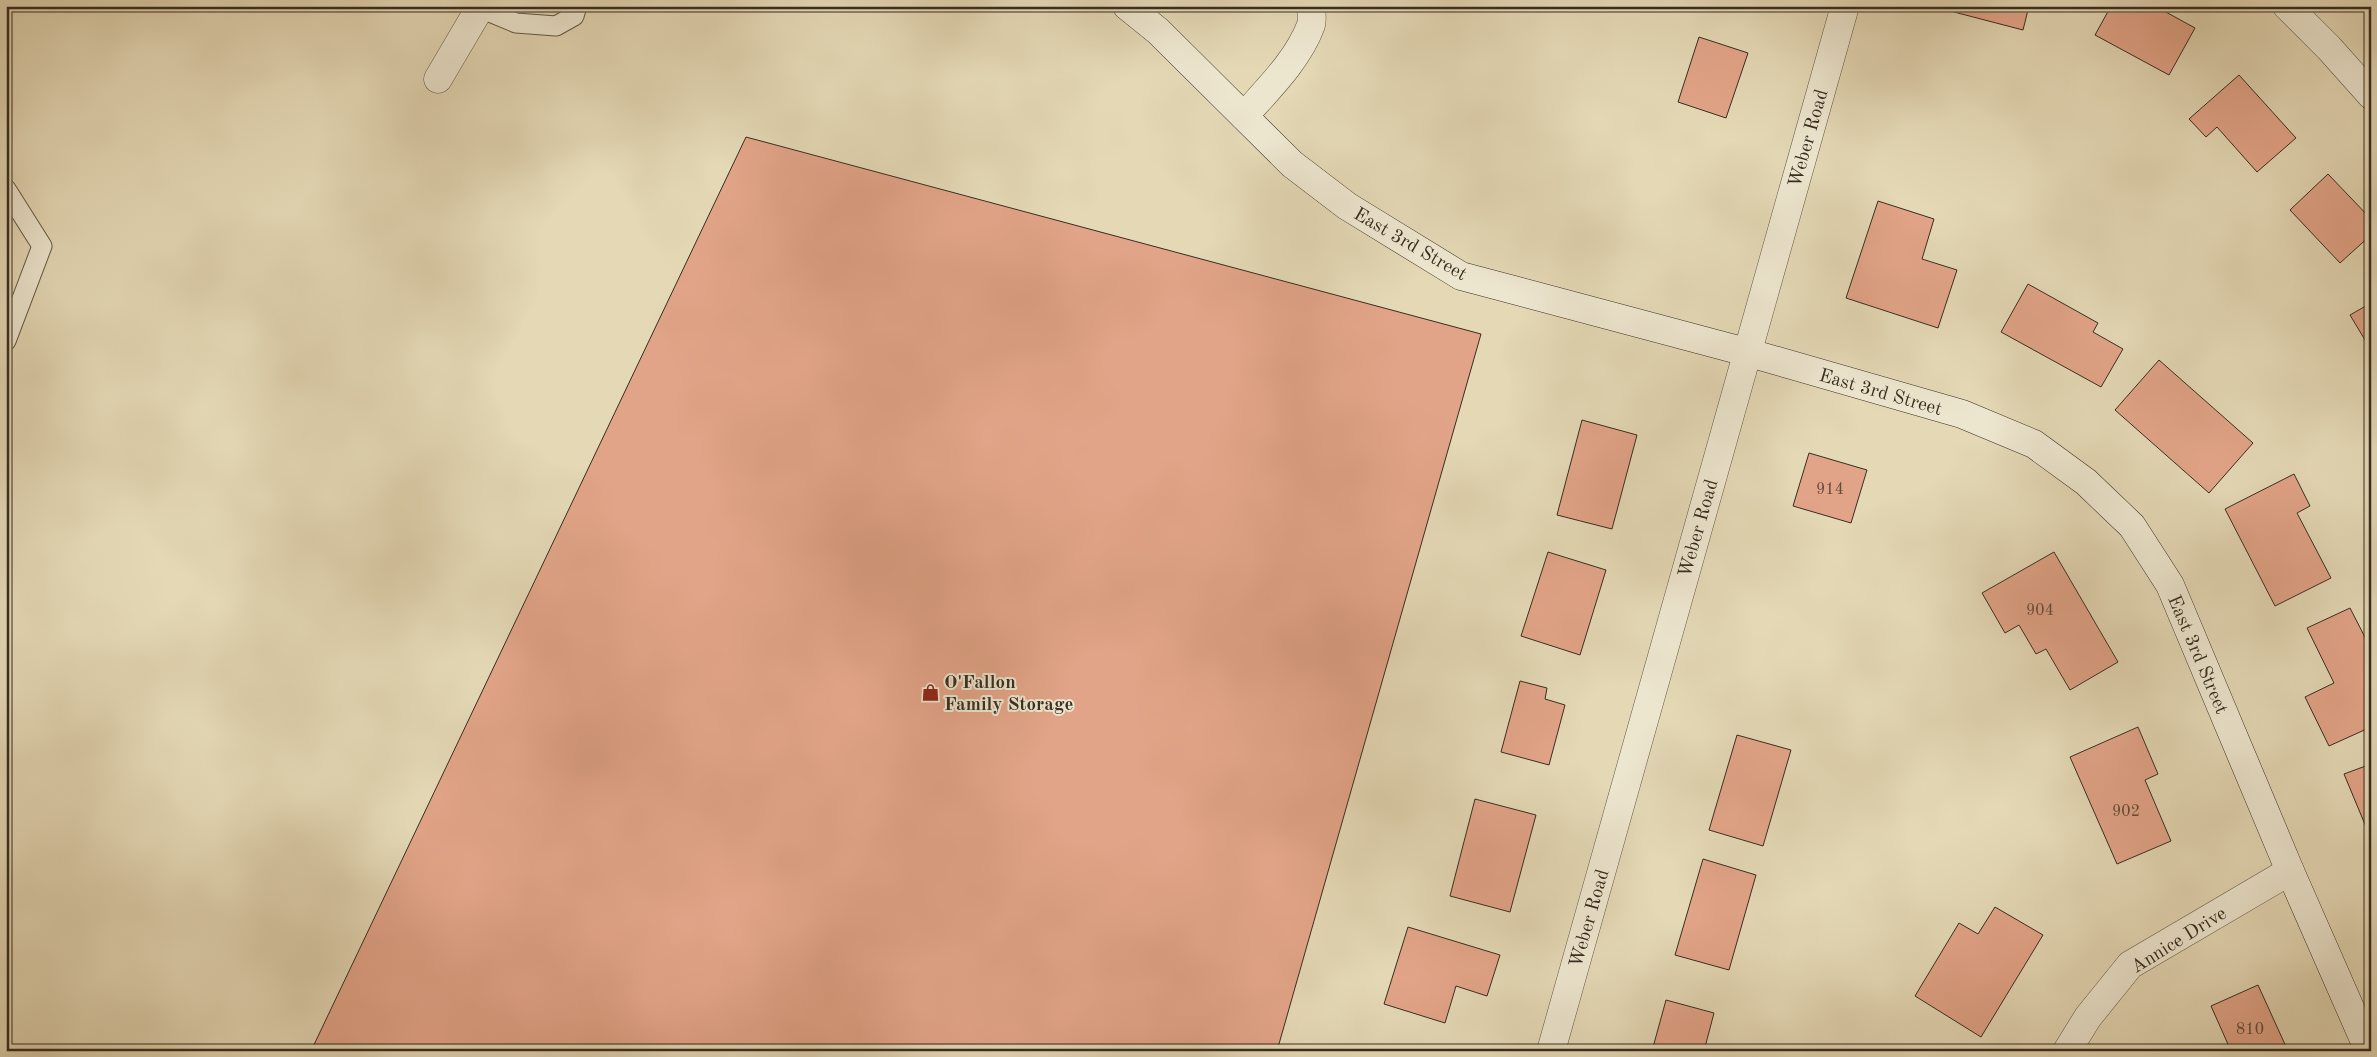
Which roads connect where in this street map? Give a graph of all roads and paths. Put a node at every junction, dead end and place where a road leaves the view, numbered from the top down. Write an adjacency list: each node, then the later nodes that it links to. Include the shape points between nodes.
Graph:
1 (577, 6): 6 (lane, via 574,16 556,26 516,23)
2 (1127, 6): 9 (street, East 3rd Street)
3 (1311, 6): 9 (street, via 1311,24 1297,51)
4 (1845, 6): 12 (street, Weber Road)
5 (2287, 6): 8 (street)
6 (480, 7): 7 (street)
7 (438, 79)
8 (2371, 96)
9 (1244, 116): 12 (street, East 3rd Street, via 1292,164 1347,206 1461,276)
10 (6, 189): 11 (lane, via 42,246)
11 (6, 340)
12 (1746, 352): 13 (street, East 3rd Street, via 1962,414 2034,444 2086,482 2132,526 2170,585); 14 (street, Weber Road)
13 (2290, 870): 15 (street, Annice Drive, via 2130,965 2088,1017); 16 (street, East 3rd Street)
14 (1551, 1051)
15 (2067, 1051)
16 (2369, 1051)

